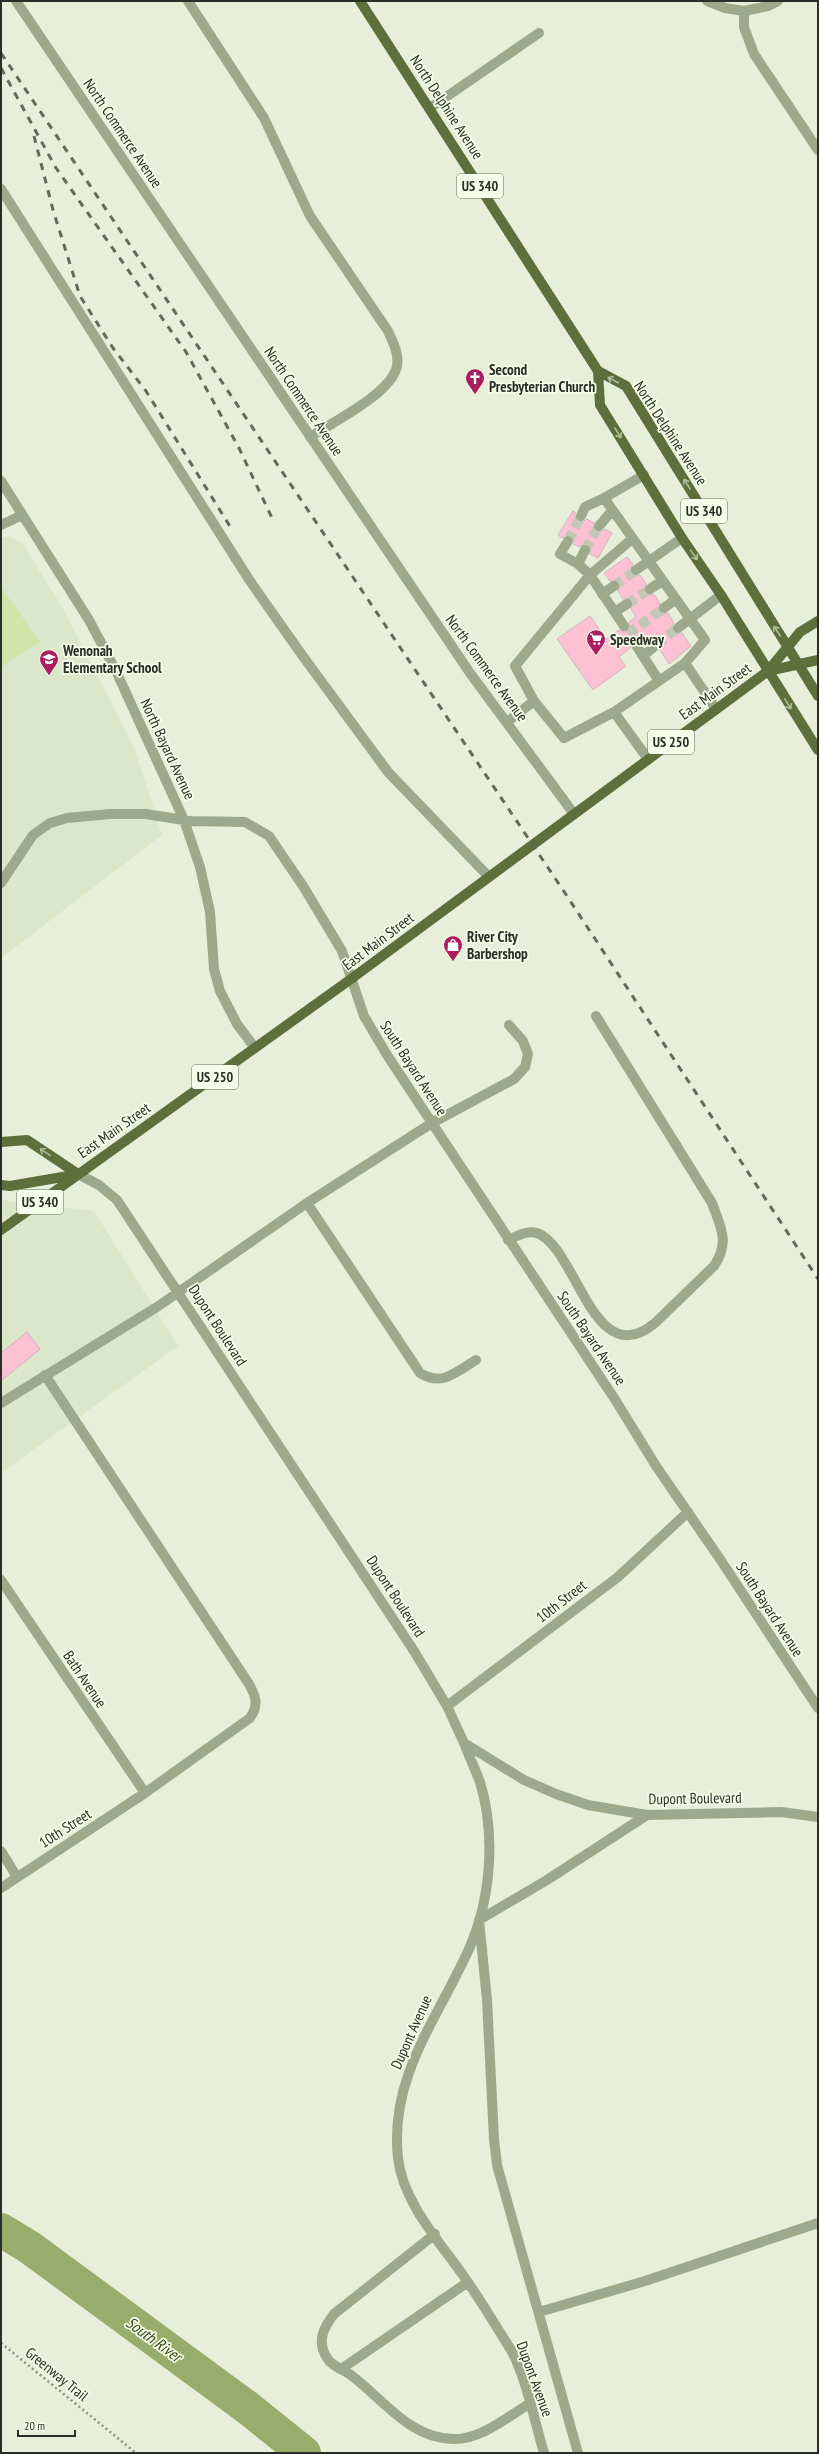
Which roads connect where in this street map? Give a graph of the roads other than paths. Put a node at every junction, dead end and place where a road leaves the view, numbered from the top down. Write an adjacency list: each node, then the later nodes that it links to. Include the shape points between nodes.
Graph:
1 (16, 1): 12 (street, North Commerce Avenue)
2 (188, 1): 12 (street, via 264,118 310,216 388,331 397,351 397,366 393,378 376,394)
3 (360, 1): 8 (main road, North Delphine Avenue / US 340)
4 (707, 1): 6 (street, via 725,8)
5 (778, 1): 6 (street)
6 (744, 11): 9 (street, via 744,27 754,54)
7 (539, 33): 8 (street)
8 (430, 108): 11 (main road, North Delphine Avenue / US 340)
9 (818, 150)
10 (1, 189): 60 (street, via 250,581 302,655 388,772)
11 (598, 371): 13 (main road, North Delphine Avenue / US 340, one-way to 13, via 600,405); 44 (main road, North Delphine Avenue / US 340, one-way to 11, via 626,386)
12 (310, 437): 55 (street, North Commerce Avenue)
13 (644, 475): 15 (street); 21 (main road, North Delphine Avenue / US 340)
14 (1, 481): 17 (street, North Bayard Avenue)
15 (604, 498): 16 (street); 18 (street, via 585,507)
16 (612, 510): 20 (street); 22 (street)
17 (22, 515): 19 (street); 59 (street, North Bayard Avenue, via 92,626 116,671)
18 (581, 516)
19 (1, 525)
20 (599, 526)
21 (682, 538): 25 (street); 33 (main road, North Delphine Avenue / US 340, one-way to 33)
22 (632, 539): 25 (street); 28 (street)
23 (568, 541): 26 (street, via 560,554)
24 (585, 550): 26 (street)
25 (648, 561): 27 (street); 29 (street)
26 (578, 564): 28 (street)
27 (636, 570)
28 (590, 575): 32 (street); 52 (street, via 515,666)
29 (662, 581): 31 (street); 34 (street)
30 (614, 586): 32 (street)
31 (650, 589)
32 (602, 594): 37 (street)
33 (721, 595): 38 (street); 49 (main road, North Delphine Avenue / US 340)
34 (676, 599): 36 (street); 38 (street)
35 (627, 604): 37 (street)
36 (664, 608)
37 (615, 612): 40 (street)
38 (690, 618): 41 (street); 47 (street, via 705,640)
39 (818, 621): 44 (main road, East Main Street / US 250, via 800,632)
40 (624, 626)
41 (678, 628)
42 (636, 645): 45 (street)
43 (656, 645): 45 (street)
44 (788, 649): 48 (main road, North Delphine Avenue / US 340); 49 (main road, East Main Street / US 250)
45 (643, 656): 50 (street)
46 (818, 660): 48 (main road, East Main Street / US 250)
47 (685, 663): 50 (street); 53 (street)
48 (798, 664): 49 (main road, East Main Street / US 250); 51 (main road, North Delphine Avenue)
49 (768, 671): 53 (main road, East Main Street / US 250); 56 (main road, North Delphine Avenue, one-way to 56)
50 (659, 680): 54 (street)
51 (818, 696)
52 (534, 701): 54 (street, via 564,738); 55 (street)
53 (716, 709): 57 (main road, East Main Street / US 250)
54 (614, 712): 57 (street)
55 (506, 722): 58 (street, North Commerce Avenue)
56 (818, 750)
57 (648, 759): 58 (main road, East Main Street / US 250)
58 (574, 814): 60 (main road, East Main Street / US 250)
59 (184, 820): 61 (street, South Bayard Avenue, via 146,814 110,814 67,818 50,823 27,842); 62 (street, South Bayard Avenue, via 246,822 269,836 342,951); 65 (street, North Bayard Avenue, via 200,867 210,912 214,969 220,991 237,1024)
60 (489, 877): 62 (main road, East Main Street / US 250)
61 (1, 883)
62 (351, 979): 65 (main road, East Main Street / US 250); 66 (street, South Bayard Avenue, via 364,1016)
63 (596, 1016): 72 (street, via 712,1203 723,1234 721,1255 714,1266 645,1332 628,1335 609,1329 595,1314 556,1250 544,1236 526,1233)
64 (509, 1025): 66 (street, via 526,1048 527,1062 521,1072 514,1079)
65 (255, 1048): 68 (main road, East Main Street / US 250)
66 (432, 1123): 70 (street); 72 (street, South Bayard Avenue)
67 (1, 1142): 68 (main road, one-way to 67, via 27,1140)
68 (78, 1174): 69 (main road, US 250); 71 (main road, East Main Street / US 340); 73 (street, Dupont Boulevard, via 99,1185 117,1200)
69 (1, 1186)
70 (307, 1203): 73 (street); 74 (street, via 420,1373 431,1380 438,1380)
71 (1, 1230)
72 (508, 1240): 77 (street, South Bayard Avenue)
73 (177, 1291): 75 (street, via 157,1307); 79 (street, Dupont Boulevard, via 414,1651)
74 (476, 1360)
75 (44, 1375): 76 (street); 82 (street, 10th Street, via 256,1696 257,1704 250,1718)
76 (1, 1403)
77 (688, 1512): 79 (street, 10th Street, via 618,1577); 80 (street, South Bayard Avenue)
78 (1, 1580): 82 (street, Bath Avenue)
79 (447, 1706): 81 (street, Dupont Boulevard)
80 (818, 1708)
81 (464, 1742): 83 (street, Dupont Boulevard, via 524,1780 556,1794 588,1805); 88 (street, Dupont Avenue, via 480,1782 486,1812 488,1864)
82 (145, 1793): 86 (street, 10th Street)
83 (647, 1815): 84 (street, Dupont Boulevard, via 780,1812); 88 (street, via 547,1880)
84 (818, 1817)
85 (1, 1851): 86 (street)
86 (17, 1877): 87 (street, 10th Street)
87 (1, 1888)
88 (479, 1920): 90 (street, Dupont Avenue, via 468,1949 420,2041 406,2080 400,2107 397,2139 401,2173 416,2208); 92 (street, via 487,2000 497,2165)
89 (818, 2223): 92 (street, via 645,2281)
90 (435, 2234): 91 (street, Dupont Avenue); 93 (street, via 334,2314 323,2328 322,2342 327,2359)
91 (468, 2282): 93 (street); 94 (street, Dupont Avenue, via 512,2352)
92 (539, 2312): 96 (street)
93 (341, 2369): 94 (street, via 402,2419 432,2436 471,2438)
94 (529, 2404): 95 (street, Dupont Avenue)
95 (543, 2453)
96 (578, 2453)

